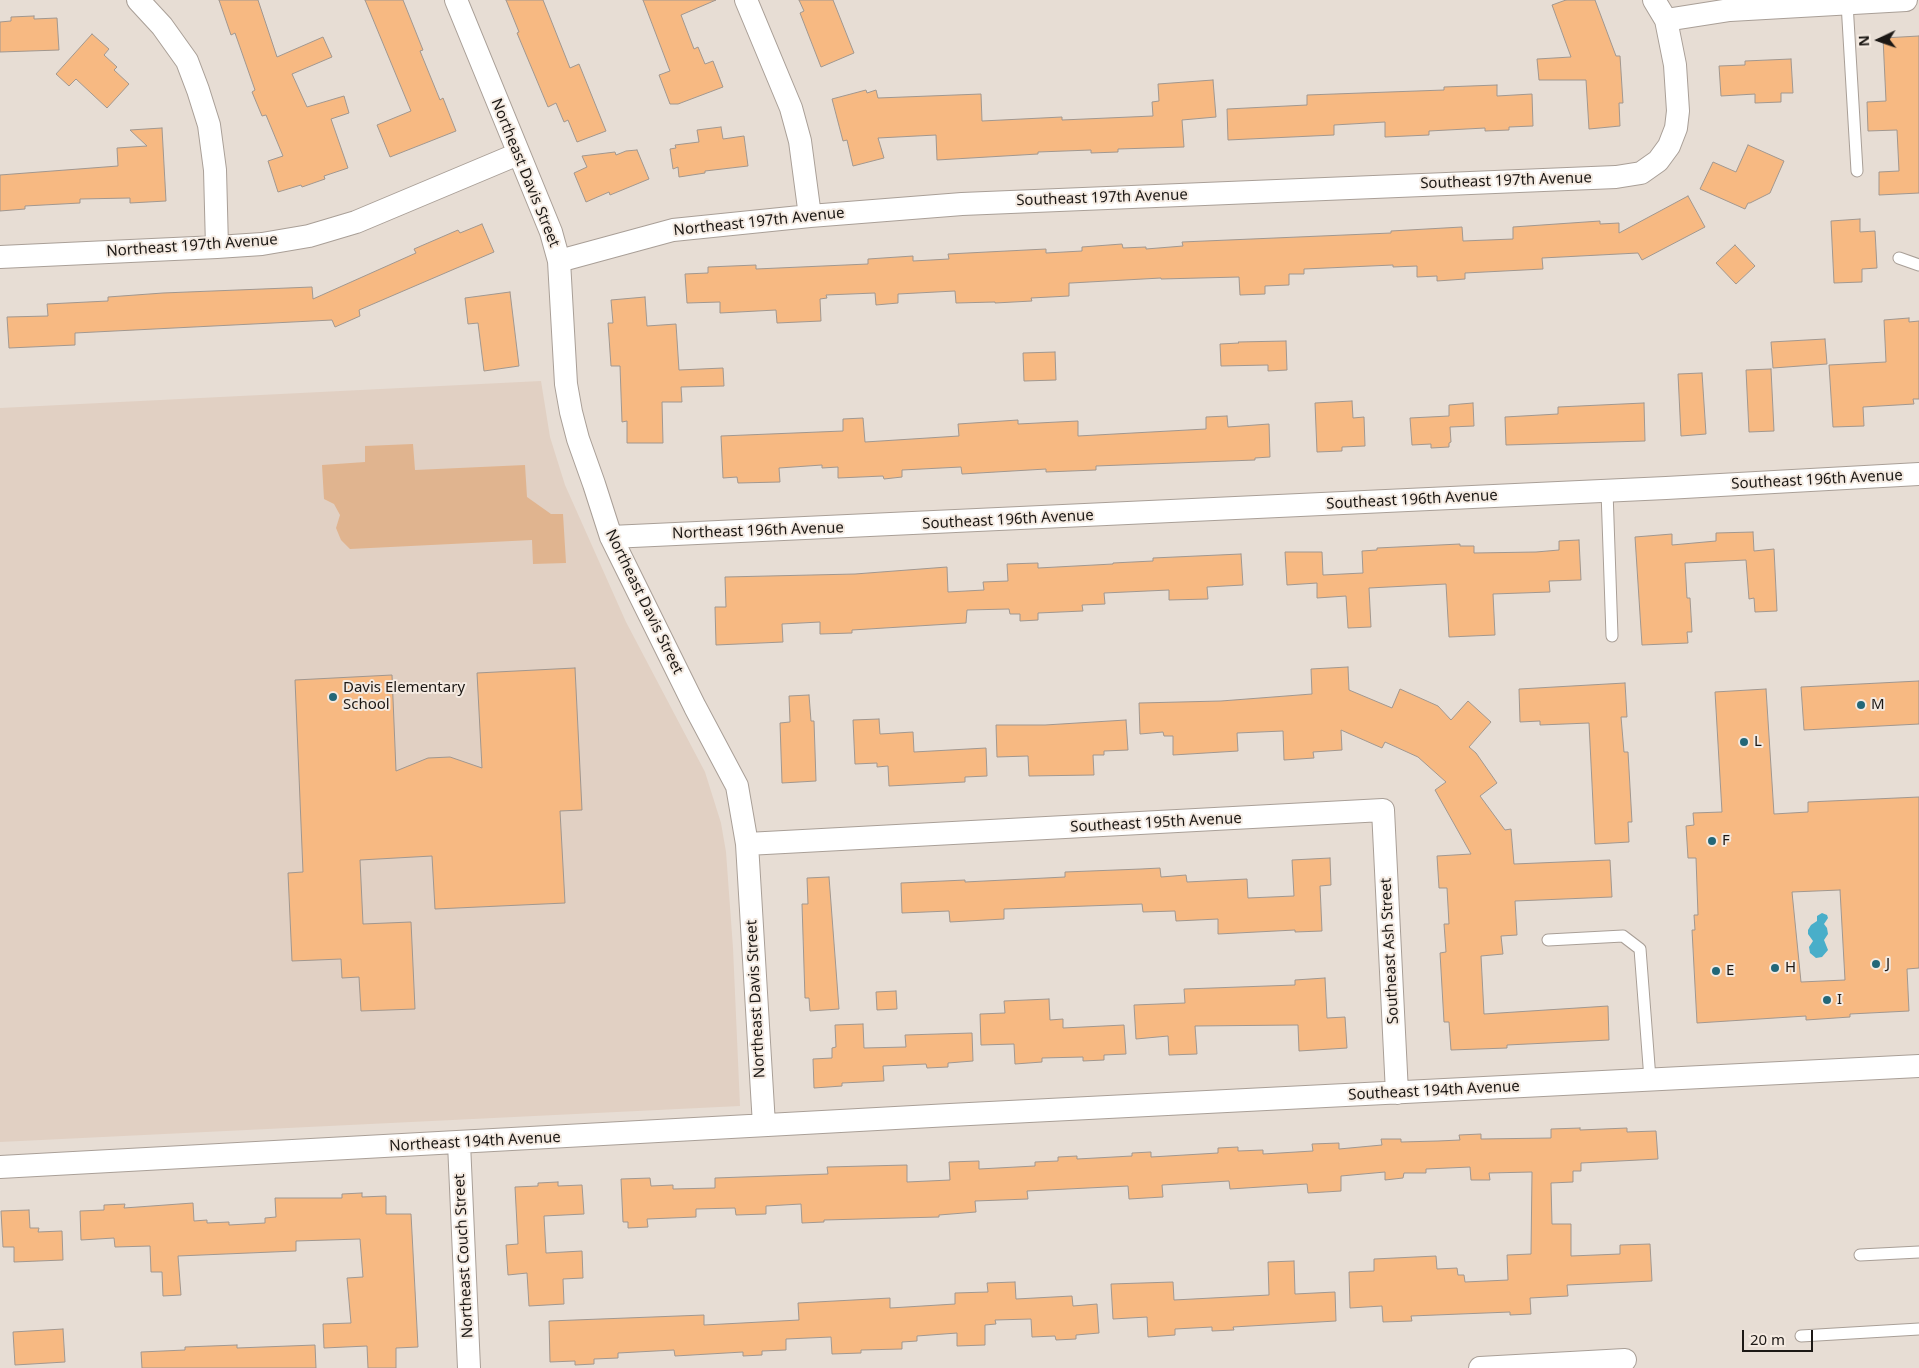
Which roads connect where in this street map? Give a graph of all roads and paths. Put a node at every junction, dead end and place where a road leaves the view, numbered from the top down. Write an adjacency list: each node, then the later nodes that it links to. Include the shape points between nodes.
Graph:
1 (138, 0): 12 (street, via 187,61 198,90 209,125 215,170)
2 (456, 0): 8 (street, Northeast Davis Street)
3 (746, 0): 11 (street, via 791,108 800,141)
4 (1654, 0): 7 (street, Southeast 197th Avenue)
5 (1906, 0): 6 (street)
6 (1834, 3): 7 (street, via 1730,10); 9 (lane)
7 (1666, 20): 10 (street, Southeast 197th Avenue, via 1675,65 1676,128 1658,161 1641,173 1616,177)
8 (518, 154): 12 (street, Northeast 197th Avenue, via 356,222 309,236); 15 (street, Northeast Davis Street, via 551,232)
9 (1857, 171)
10 (962, 204): 11 (street, Northeast 197th Avenue)
11 (810, 216): 15 (street, Northeast 197th Avenue, via 673,230)
12 (217, 247): 13 (street, Northeast 197th Avenue)
13 (0, 257)
14 (1899, 258): 16 (lane)
15 (559, 261): 20 (street, Northeast Davis Street, via 566,384 571,412)
16 (1919, 265)
17 (1919, 474): 18 (street, Southeast 196th Avenue)
18 (1607, 491): 19 (street, Southeast 196th Avenue); 21 (lane)
19 (906, 525): 20 (street, Northeast 196th Avenue)
20 (611, 537): 23 (street, Northeast Davis Street, via 736,786)
21 (1612, 636)
22 (1383, 810): 23 (street, Southeast 195th Avenue); 27 (street, Southeast Ash Street)
23 (747, 844): 29 (street, Northeast Davis Street)
24 (1548, 940): 26 (lane, via 1623,936 1640,949)
25 (1919, 1066): 26 (street, Southeast 194th Avenue)
26 (1650, 1079): 27 (street, Southeast 194th Avenue)
27 (1397, 1093): 28 (street, Southeast 194th Avenue)
28 (950, 1115): 29 (street, Northeast 194th Avenue)
29 (764, 1125): 30 (street, Northeast 194th Avenue)
30 (459, 1143): 31 (street, Northeast 194th Avenue); 37 (street, Northeast Couch Street)
31 (0, 1167)
32 (1919, 1252): 33 (lane)
33 (1860, 1255)
34 (1919, 1330): 35 (lane)
35 (1801, 1336)
36 (1625, 1360): 38 (street)
37 (469, 1368)
38 (1480, 1368)

